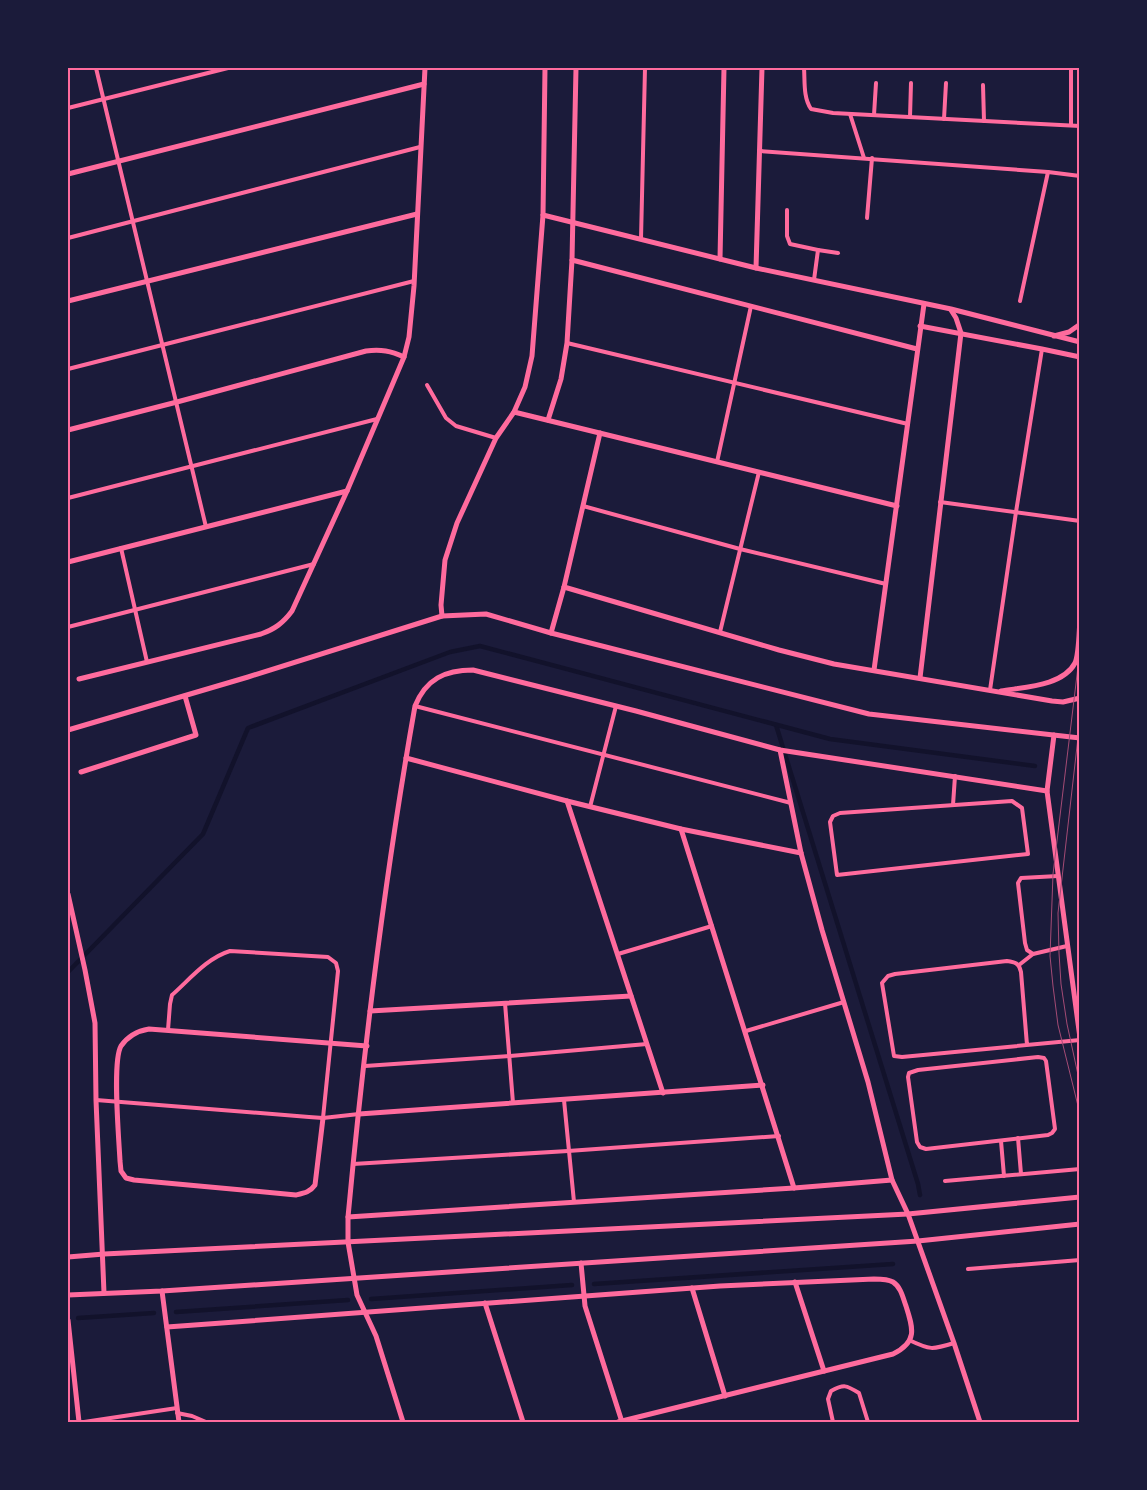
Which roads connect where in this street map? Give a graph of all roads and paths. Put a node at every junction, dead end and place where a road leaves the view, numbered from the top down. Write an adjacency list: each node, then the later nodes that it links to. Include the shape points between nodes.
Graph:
1 (96, 68): 16 (lane)
2 (228, 68): 16 (lane)
3 (424, 68): 14 (street)
4 (545, 68): 35 (street)
5 (576, 68): 38 (street)
6 (645, 68): 40 (lane)
7 (724, 68): 43 (street)
8 (762, 68): 26 (street)
9 (804, 68): 18 (lane, via 807,104 811,109)
10 (1072, 68): 23 (lane)
11 (876, 83): 19 (lane)
12 (911, 83): 20 (lane)
13 (946, 83): 21 (lane)
14 (424, 84): 25 (street); 29 (street)
15 (983, 85): 22 (lane)
16 (104, 99): 17 (lane); 29 (lane)
17 (68, 108)
18 (850, 114): 19 (lane); 27 (lane)
19 (874, 116): 20 (lane)
20 (910, 118): 21 (lane)
21 (944, 119): 22 (lane)
22 (984, 121): 23 (lane)
23 (1071, 125): 24 (lane)
24 (1080, 126)
25 (420, 147): 34 (street); 37 (lane)
26 (759, 151): 27 (lane); 45 (street)
27 (864, 158): 28 (lane)
28 (872, 158): 30 (lane); 36 (lane)
29 (118, 161): 31 (street); 37 (lane)
30 (1048, 172): 32 (lane); 50 (lane)
31 (68, 174)
32 (1080, 176)
33 (787, 210): 41 (lane, via 790,244)
34 (417, 214): 46 (street); 48 (street)
35 (543, 215): 38 (street); 69 (street, via 532,356 525,387)
36 (867, 218)
37 (133, 221): 39 (lane); 48 (lane)
38 (573, 222): 40 (street); 44 (street)
39 (68, 238)
40 (641, 239): 43 (street)
41 (818, 250): 42 (lane); 47 (lane)
42 (838, 253)
43 (720, 259): 45 (street)
44 (572, 260): 52 (street); 58 (street)
45 (756, 268): 47 (street)
46 (414, 280): 60 (lane); 63 (street, via 409,338)
47 (814, 280): 51 (street)
48 (147, 281): 49 (street); 60 (lane)
49 (68, 301)
50 (1020, 301)
51 (924, 304): 53 (street); 55 (street)
52 (751, 306): 62 (street); 66 (lane)
53 (951, 310): 56 (street); 57 (street)
54 (1080, 323): 57 (street, via 1070,332)
55 (920, 326): 56 (street); 62 (street)
56 (961, 333): 61 (street); 81 (street)
57 (1054, 336): 59 (street)
58 (567, 342): 66 (lane); 71 (street, via 561,379)
59 (1080, 342)
60 (163, 345): 65 (lane); 68 (lane)
61 (1042, 348): 64 (street); 84 (lane)
62 (918, 349): 72 (street)
63 (404, 357): 68 (street, via 388,350 366,351); 70 (street)
64 (1080, 357)
65 (68, 369)
66 (734, 383): 72 (lane); 76 (lane)
67 (427, 385): 75 (lane, via 446,418 456,426)
68 (177, 402): 73 (street); 77 (lane)
69 (514, 412): 71 (street); 75 (street)
70 (377, 419): 77 (lane); 79 (street)
71 (548, 420): 74 (street)
72 (908, 424): 83 (street)
73 (68, 430)
74 (600, 433): 76 (street); 82 (street)
75 (496, 438): 94 (street, via 457,523 446,560)
76 (716, 462): 78 (street)
77 (192, 466): 80 (lane); 86 (lane)
78 (758, 472): 83 (street); 88 (lane)
79 (347, 491): 86 (street); 90 (street)
80 (68, 498)
81 (940, 502): 84 (lane); 101 (street)
82 (583, 506): 88 (lane); 92 (street)
83 (897, 506): 91 (street)
84 (1016, 512): 85 (lane); 103 (lane)
85 (1080, 522)
86 (206, 527): 87 (street)
87 (121, 548): 89 (street); 93 (lane)
88 (740, 549): 91 (lane); 97 (lane)
89 (68, 562)
90 (314, 564): 93 (lane); 99 (street, via 292,611 274,629)
91 (886, 584): 100 (street)
92 (564, 587): 97 (street); 98 (street)
93 (135, 610): 96 (lane); 99 (lane)
94 (442, 616): 98 (street, via 486,614); 105 (street)
95 (1080, 620): 104 (street, via 1076,662 1067,673 1054,681)
96 (68, 627)
97 (720, 632): 100 (street, via 834,664)
98 (551, 633): 110 (street, via 869,714)
99 (147, 662): 102 (street)
100 (874, 670): 101 (street)
101 (920, 678): 103 (street)
102 (79, 679)
103 (990, 690): 104 (street)
104 (998, 692): 106 (street, via 1064,702)
105 (185, 696): 109 (street); 115 (street, via 196,735)
106 (1080, 698)
107 (415, 706): 108 (street, via 421,692 433,680 460,670 473,670); 113 (lane); 114 (street)
108 (616, 706): 112 (street); 113 (lane)
109 (68, 730)
110 (1054, 735): 111 (street); 117 (street)
111 (1080, 738)
112 (780, 750): 116 (street); 119 (street)
113 (603, 754): 119 (lane); 121 (lane)
114 (406, 758): 118 (street); 134 (street)
115 (81, 772)
116 (955, 776): 117 (street); 120 (lane)
117 (1047, 791): 124 (street)
118 (567, 801): 121 (street); 128 (street)
119 (791, 803): 123 (street)
120 (953, 805): 120 (lane, via 833,816 830,822 838,874 1028,854 1022,808 1012,801)
121 (590, 807): 122 (street)
122 (681, 829): 123 (street); 126 (street)
123 (801, 853): 132 (street)
124 (1058, 876): 127 (street); 129 (lane, via 1021,878 1018,883 1027,950)
125 (68, 894): 146 (street, via 92,1002)
126 (712, 926): 128 (lane); 136 (street)
127 (1067, 946): 129 (lane); 137 (street)
128 (618, 954): 131 (street)
129 (1033, 954): 130 (lane)
130 (1019, 965): 140 (lane); 140 (lane, via 1007,961 895,974 882,983 894,1056)
131 (632, 996): 133 (street); 139 (street)
132 (845, 1002): 136 (lane); 160 (street)
133 (505, 1003): 134 (street); 142 (lane)
134 (370, 1011): 141 (street)
135 (168, 1030): 138 (street); 138 (lane, via 172,996 221,953 230,950 320,956 336,962 338,971); 148 (street, via 139,1030 122,1045 118,1053)
136 (746, 1032): 144 (street)
137 (1080, 1039): 140 (lane)
138 (332, 1043): 141 (street); 151 (lane)
139 (647, 1044): 142 (lane); 145 (street)
140 (1026, 1045)
141 (367, 1046): 143 (street)
142 (510, 1056): 143 (lane); 149 (lane)
143 (364, 1066): 150 (street)
144 (763, 1085): 145 (street); 152 (street)
145 (663, 1093): 147 (street)
146 (96, 1100): 148 (lane); 170 (street)
147 (564, 1100): 149 (street); 155 (lane)
148 (117, 1102): 151 (lane); 151 (street, via 121,1171 126,1178 296,1195 311,1191 315,1185)
149 (514, 1103): 150 (street)
150 (359, 1114): 151 (lane); 156 (street)
151 (323, 1118)
152 (779, 1136): 155 (lane); 162 (street)
153 (1018, 1138): 154 (lane); 154 (lane, via 1048,1135 1055,1128 1044,1058 909,1073 920,1147); 158 (lane)
154 (1001, 1141): 159 (lane)
155 (568, 1151): 156 (lane); 164 (lane)
156 (353, 1164): 166 (street)
157 (1080, 1169): 158 (lane)
158 (1022, 1174): 159 (lane)
159 (1004, 1176): 161 (lane)
160 (892, 1180): 162 (street); 165 (street)
161 (946, 1181)
162 (794, 1188): 164 (street)
163 (1080, 1197): 165 (street)
164 (574, 1202): 166 (street)
165 (908, 1214): 168 (street); 169 (street)
166 (348, 1217): 169 (street)
167 (1080, 1224): 168 (street)
168 (918, 1241): 173 (street); 187 (street)
169 (348, 1242): 170 (street); 175 (street)
170 (104, 1254): 171 (street); 179 (street)
171 (68, 1257)
172 (1080, 1260): 174 (lane)
173 (581, 1263): 175 (street); 181 (street)
174 (968, 1269)
175 (354, 1278): 178 (street); 183 (street, via 357,1295)
176 (795, 1282): 177 (street); 186 (street, via 874,1279 893,1282 903,1295 912,1326); 188 (street)
177 (692, 1288): 181 (street); 189 (street)
178 (162, 1291): 179 (street); 185 (street)
179 (104, 1293): 180 (street)
180 (68, 1295)
181 (584, 1295): 182 (street); 197 (street)
182 (485, 1303): 183 (street); 196 (street)
183 (366, 1313): 185 (street); 195 (street)
184 (68, 1320): 191 (street)
185 (167, 1327): 190 (street)
186 (909, 1340): 187 (lane, via 934,1349); 188 (street, via 903,1349 893,1354)
187 (954, 1343): 200 (street)
188 (824, 1371): 189 (street)
189 (725, 1396): 197 (street)
190 (177, 1410): 192 (lane); 193 (street); 194 (lane)
191 (80, 1422)
192 (84, 1422)
193 (179, 1422)
194 (206, 1422)
195 (403, 1422)
196 (523, 1422)
197 (620, 1422)
198 (833, 1422): 199 (lane, via 828,1399 831,1391 842,1386 859,1393)
199 (868, 1422)
200 (980, 1422)

